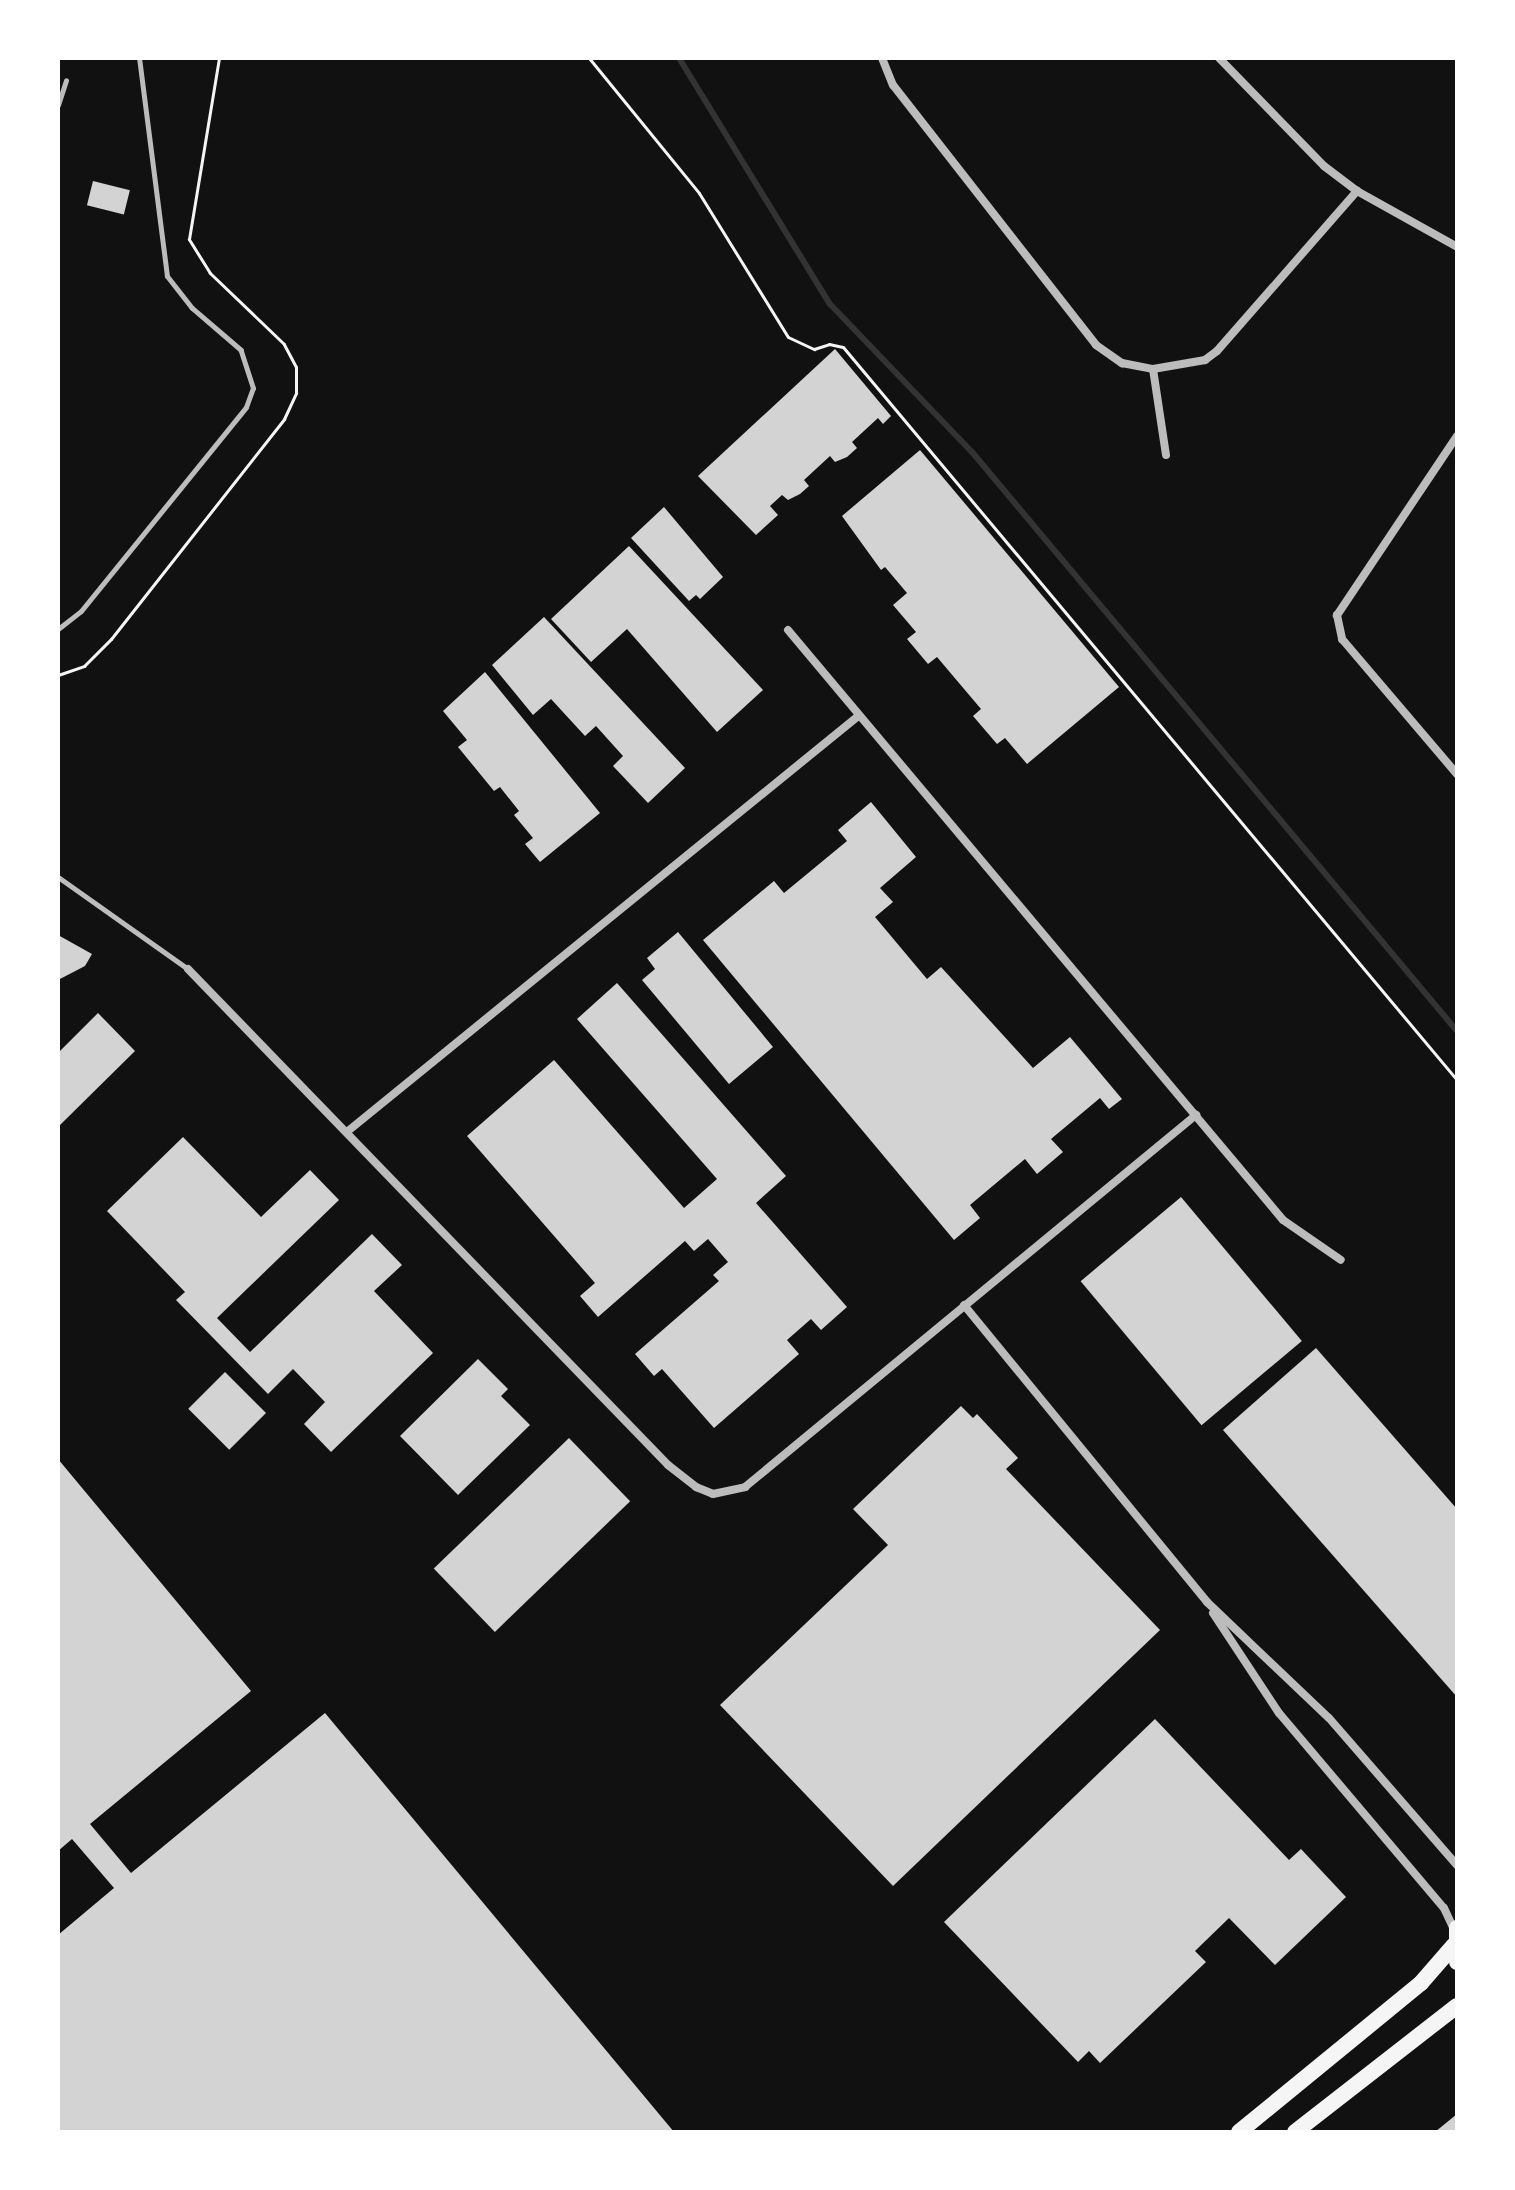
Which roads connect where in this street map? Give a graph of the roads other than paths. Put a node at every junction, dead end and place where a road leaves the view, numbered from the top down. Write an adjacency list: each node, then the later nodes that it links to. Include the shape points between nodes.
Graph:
1 (139, 58): 11 (lane, via 167,276 192,308 241,350 253,388 246,407 91,599)
2 (882, 58): 8 (street, via 893,85 1096,345 1108,358)
3 (1219, 58): 6 (street, via 1293,138)
4 (66, 80): 5 (lane)
5 (58, 105)
6 (1357, 191): 7 (street); 8 (street, via 1217,351 1205,360)
7 (1457, 247)
8 (1153, 369): 10 (street)
9 (1457, 436): 14 (street, via 1337,615 1342,639)
10 (1166, 455)
11 (58, 629)
12 (788, 630): 13 (street)
13 (857, 717): 17 (street); 18 (street)
14 (1457, 774)
15 (58, 877): 16 (lane)
16 (188, 969): 18 (street)
17 (1196, 1115): 19 (street, via 1283,1220); 20 (street)
18 (348, 1131): 20 (street, via 668,1465 713,1494 745,1487)
19 (1341, 1260)
20 (964, 1305): 21 (street)
21 (1207, 1602): 22 (street, via 1329,1718); 23 (street, via 1279,1713 1444,1908)
22 (1457, 1865)
23 (1456, 1942): 25 (main road, via 1421,1983)
24 (1457, 2006): 26 (main road)
25 (1239, 2132)
26 (1295, 2132)

